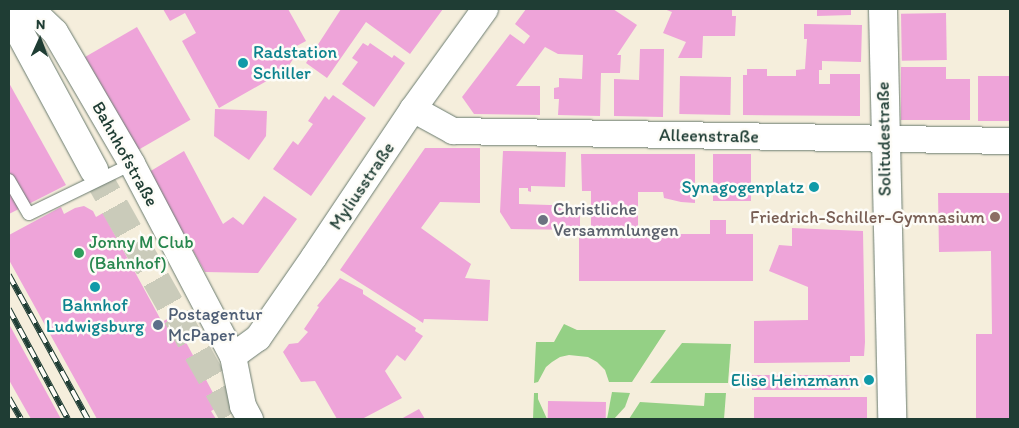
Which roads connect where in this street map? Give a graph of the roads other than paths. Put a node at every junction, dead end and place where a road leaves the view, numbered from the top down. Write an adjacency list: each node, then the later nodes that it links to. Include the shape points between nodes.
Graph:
1 (31, 9): 8 (street, Bahnhofstraße, via 55,32)
2 (485, 9): 5 (street, Myliusstraße)
3 (883, 9): 6 (street, Solitudestraße)
4 (15, 21): 9 (street, Bahnhofstraße)
5 (413, 109): 6 (street, Alleenstraße, via 453,131); 11 (street, Myliusstraße, via 258,338)
6 (885, 140): 7 (street, Alleenstraße); 13 (street, Solitudestraße)
7 (1010, 141)
8 (132, 164): 10 (lane, via 29,214); 11 (street, Bahnhofstraße)
9 (94, 170)
10 (9, 180)
11 (232, 356): 12 (street, Bahnhofstraße, via 243,406)
12 (250, 419)
13 (892, 419)

